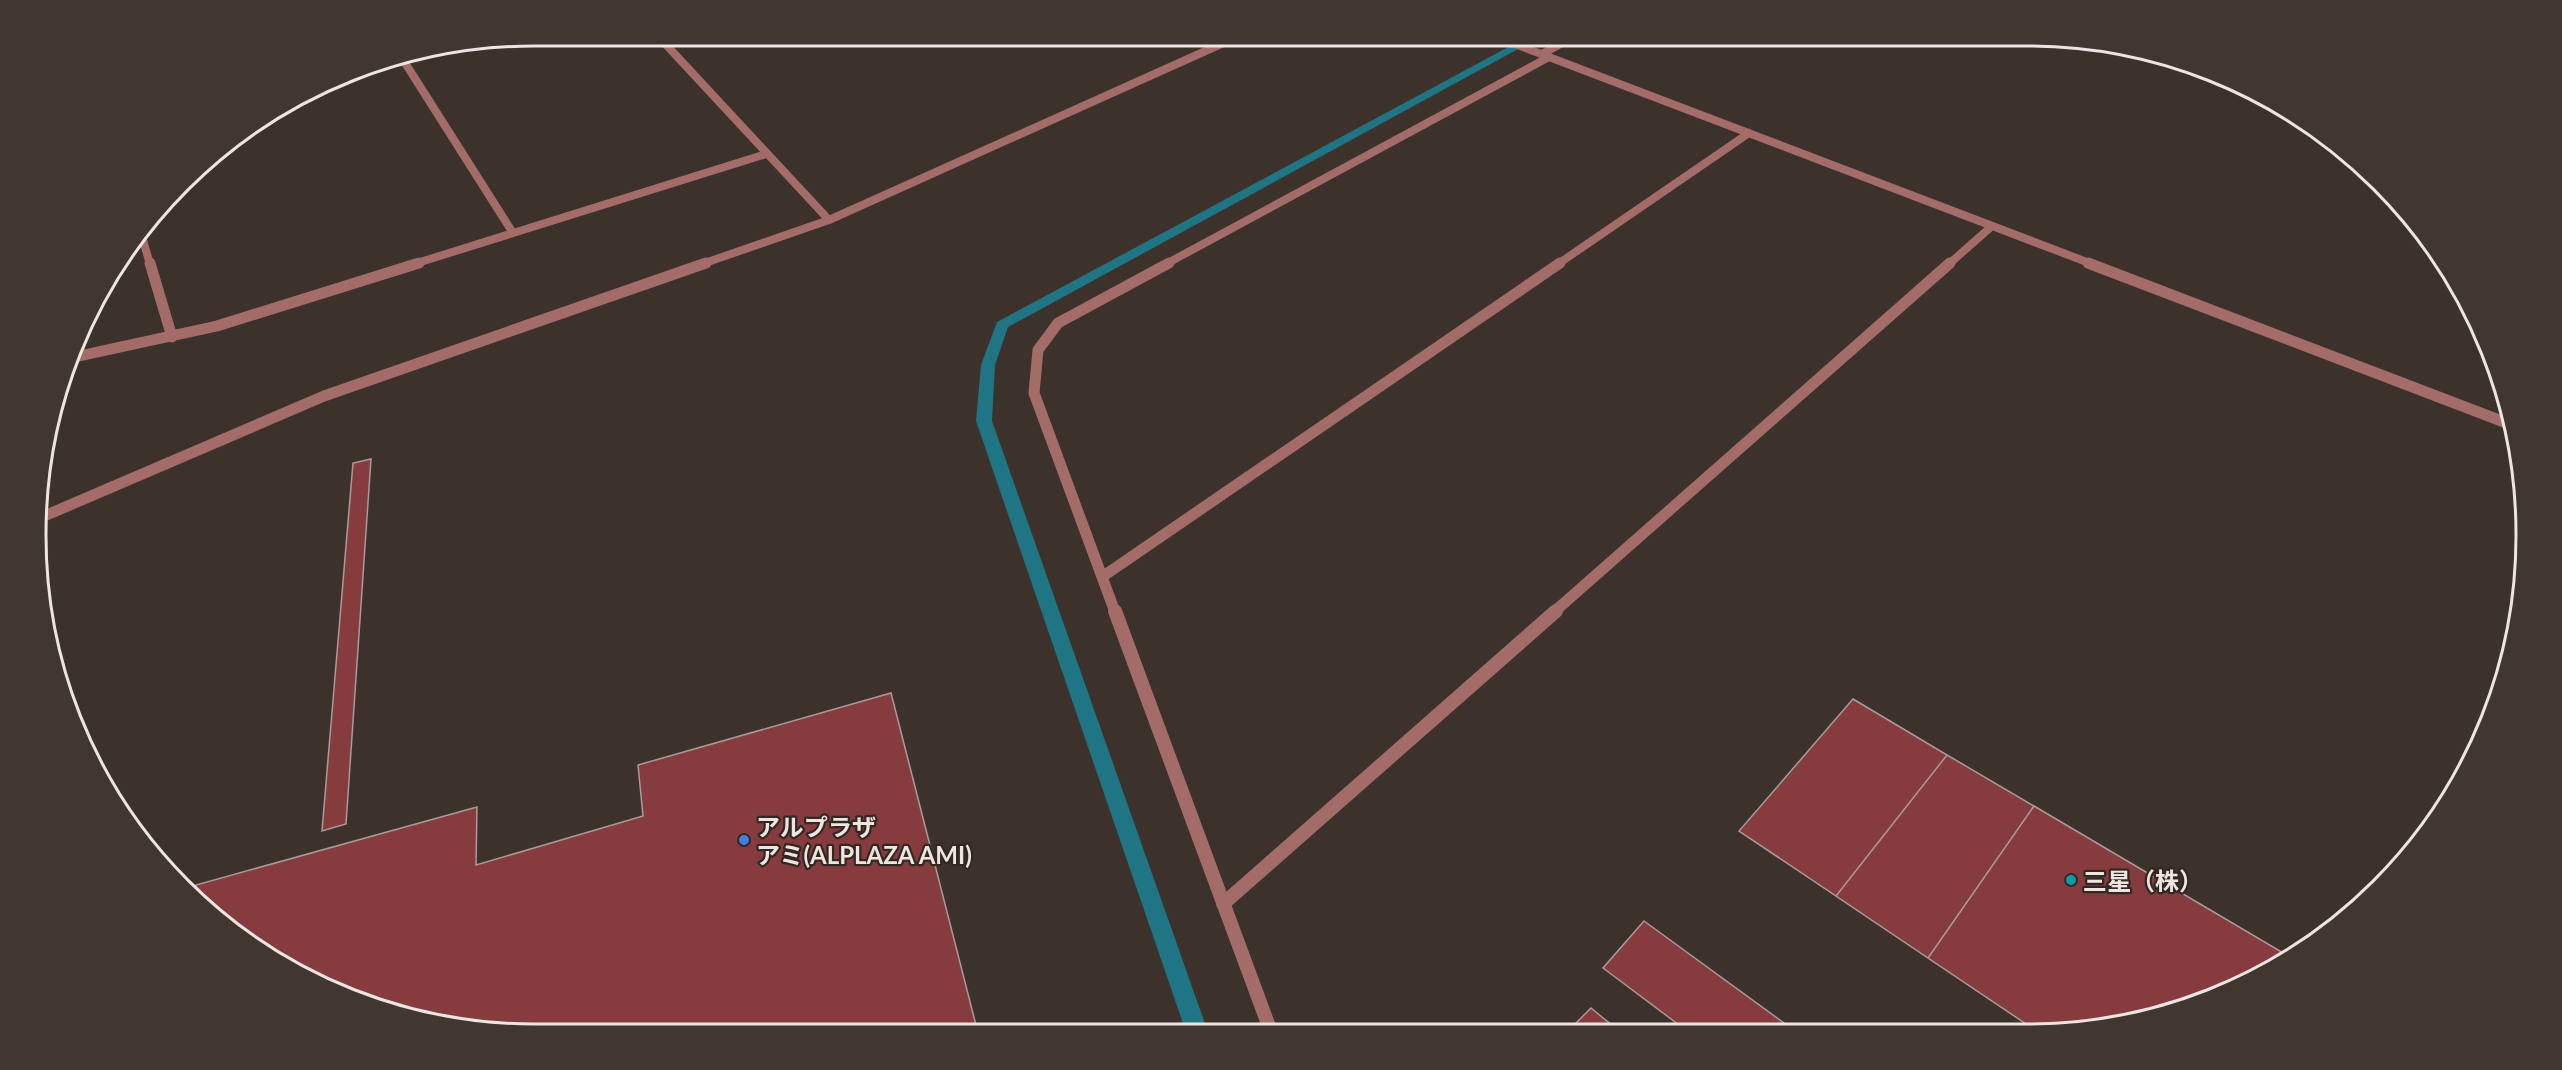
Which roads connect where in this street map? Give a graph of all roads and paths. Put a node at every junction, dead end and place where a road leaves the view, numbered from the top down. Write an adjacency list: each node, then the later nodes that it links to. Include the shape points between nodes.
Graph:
1 (667, 46): 8 (street)
2 (1217, 46): 9 (street)
3 (1520, 46): 5 (street)
4 (1560, 46): 5 (street)
5 (1545, 56): 7 (street); 17 (street, via 1058,323 1038,350 1034,393)
6 (406, 64): 11 (street)
7 (1749, 133): 10 (street); 17 (street)
8 (766, 154): 9 (street); 11 (street)
9 (829, 220): 16 (street, via 324,396)
10 (1992, 226): 15 (street); 18 (street)
11 (513, 233): 13 (street)
12 (144, 243): 13 (street)
13 (172, 337): 14 (street)
14 (81, 356)
15 (2502, 421)
16 (47, 515)
17 (1102, 577): 18 (street)
18 (1223, 904): 19 (street)
19 (1267, 1024)

